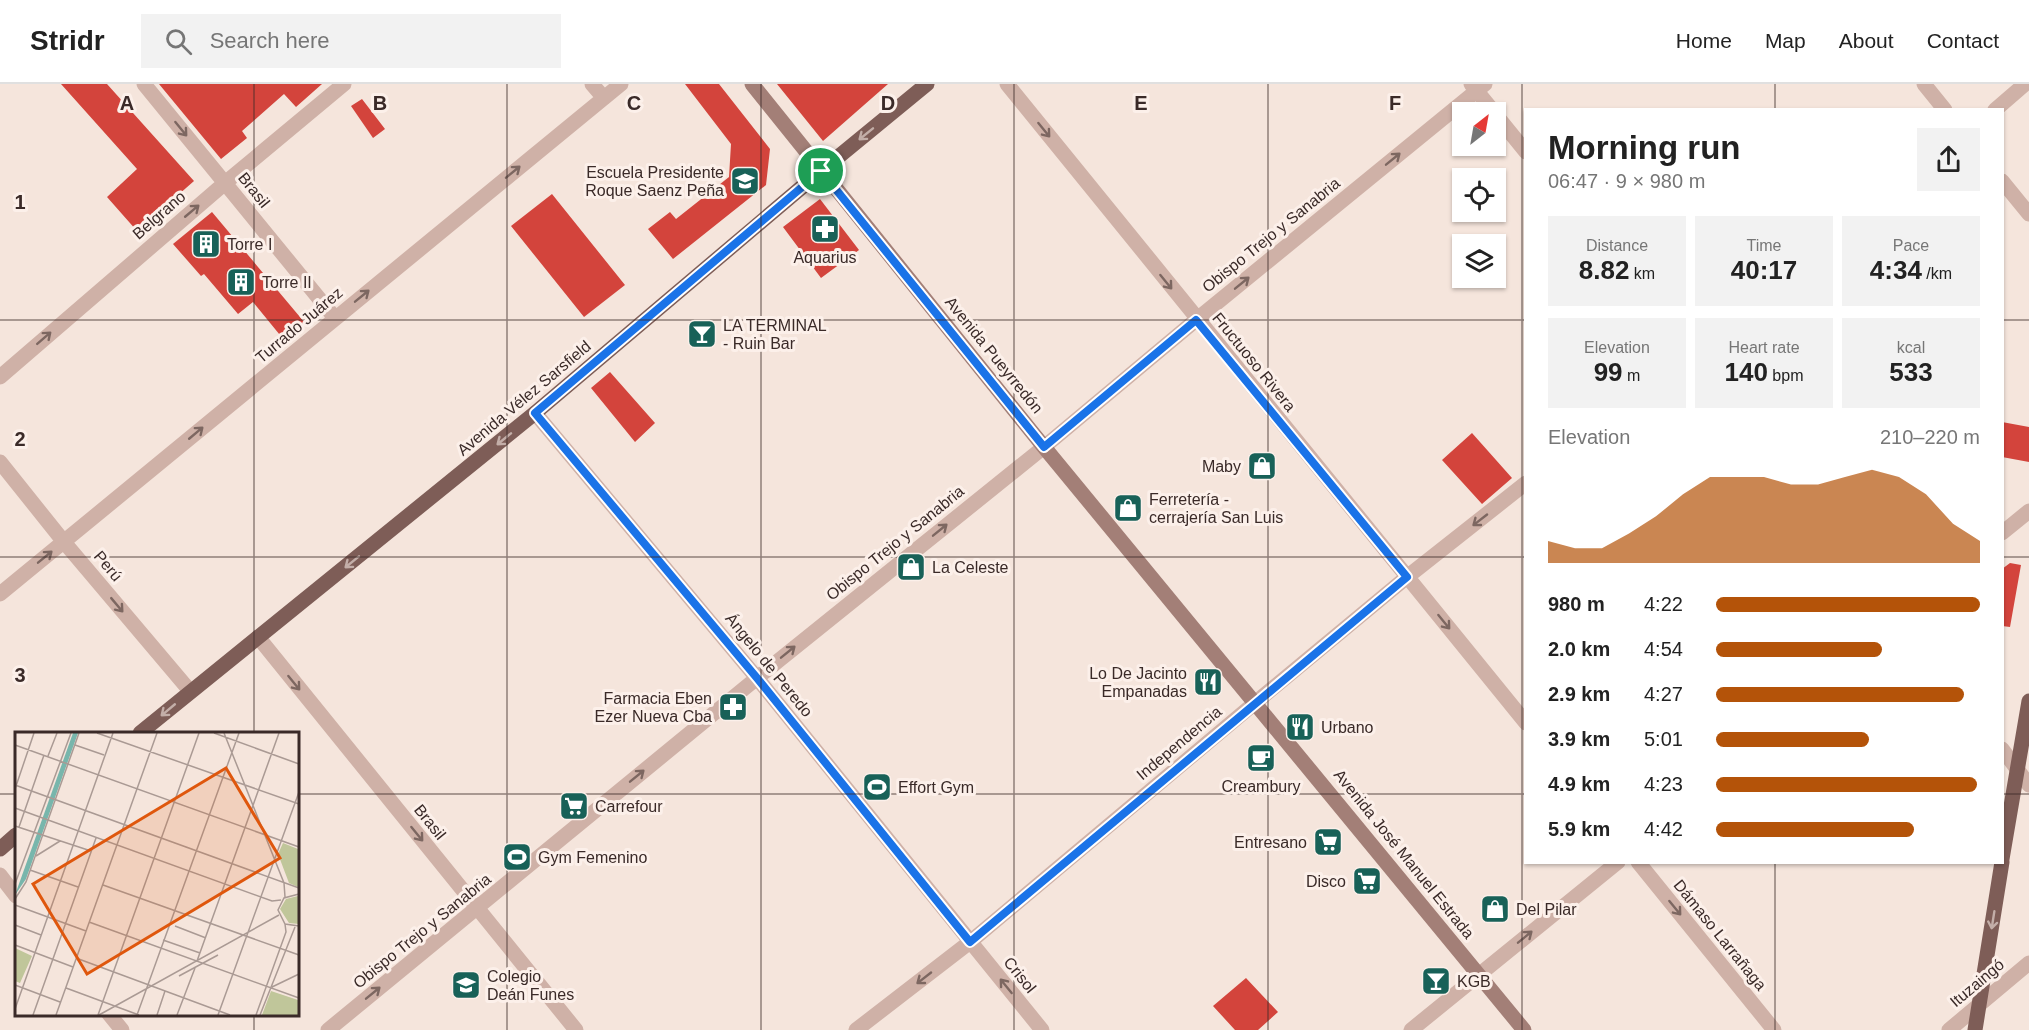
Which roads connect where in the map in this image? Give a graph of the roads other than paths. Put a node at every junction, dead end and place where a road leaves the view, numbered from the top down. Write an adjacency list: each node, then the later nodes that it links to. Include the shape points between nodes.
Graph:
1 (144, 84): 18 (street, Brasil, one-way to 18)
2 (344, 84): 18 (street, Belgrano)
3 (592, 84): 11 (street)
4 (621, 84): 11 (street, Turrado Juárez)
5 (752, 84): 17 (main road, Avenida Pueyrredón)
6 (927, 84): 17 (main road, Avenida Vélez Sarsfield, one-way to 17)
7 (1007, 84): 22 (street, Fructuoso Rivera, one-way to 22)
8 (1924, 84): 13 (street)
9 (2025, 84): 14 (street)
10 (1477, 86): 12 (street); 22 (street, Obispo Trejo y Sanabria, one-way to 10)
11 (604, 98): 21 (street, Turrado Juárez, one-way to 11)
12 (1487, 102)
13 (1943, 108)
14 (1997, 108)
15 (1506, 127): 16 (street)
16 (1524, 150)
17 (821, 171): 24 (main road, Avenida Vélez Sarsfield); 25 (main road, Avenida Pueyrredón)
18 (225, 183): 21 (street, Brasil); 23 (street, Belgrano, one-way to 18)
19 (2004, 183): 20 (street)
20 (2029, 214)
21 (335, 318): 30 (street, Turrado Juárez, one-way to 21)
22 (1196, 320): 25 (street, Obispo Trejo y Sanabria); 31 (street, Fructuoso Rivera)
23 (0, 377)
24 (535, 413): 33 (main road, Avenida Vélez Sarsfield, one-way to 33); 34 (street, Ángelo de Peredo)
25 (1044, 447): 34 (street, Obispo Trejo y Sanabria, one-way to 25); 37 (main road, Avenida Pueyrredón)
26 (0, 462): 30 (street, Perú)
27 (1524, 485): 31 (street, Independencia, one-way to 31)
28 (2029, 511): 29 (street)
29 (2004, 531)
30 (64, 542): 32 (street, Turrado Juárez, one-way to 30); 35 (street, Perú, one-way to 35)
31 (1407, 577): 37 (street, Independencia); 38 (street, one-way to 38)
32 (0, 594)
33 (258, 637): 35 (main road, Avenida Vélez Sarsfield); 51 (street, Brasil, one-way to 51)
34 (757, 678): 51 (street, Obispo Trejo y Sanabria, one-way to 34); 52 (street, Ángelo de Peredo)
35 (190, 691): 39 (main road, Avenida Vélez Sarsfield, one-way to 39)
36 (2029, 701): 41 (main road)
37 (1256, 702): 52 (street, Independencia); 54 (main road, Avenida José Manuel Estrada)
38 (1524, 721)
39 (141, 732)
40 (2004, 752): 41 (street)
41 (2017, 769): 42 (street); 45 (main road)
42 (2029, 785)
43 (15, 836): 44 (main road)
44 (0, 849)
45 (2004, 849)
46 (1616, 864): 54 (street, one-way to 46)
47 (1640, 864): 64 (street, Dámaso Larrañaga, one-way to 64)
48 (2002, 864): 55 (main road, one-way to 55)
49 (0, 875): 50 (street)
50 (15, 895)
51 (477, 909): 58 (street, Obispo Trejo y Sanabria, one-way to 51); 59 (street, Brasil)
52 (970, 942): 60 (street, Independencia, one-way to 60); 61 (street, Crisol, one-way to 52)
53 (2029, 963): 55 (street, Ituzaingó)
54 (1480, 974): 62 (street); 63 (main road, Avenida José Manuel Estrada)
55 (1979, 1005): 65 (street, Ituzaingó); 66 (main road)
56 (110, 1015): 57 (street)
57 (122, 1030)
58 (328, 1030)
59 (576, 1030)
60 (856, 1030)
61 (1042, 1030)
62 (1411, 1030)
63 (1524, 1030)
64 (1774, 1030)
65 (1948, 1030)
66 (1975, 1030)

